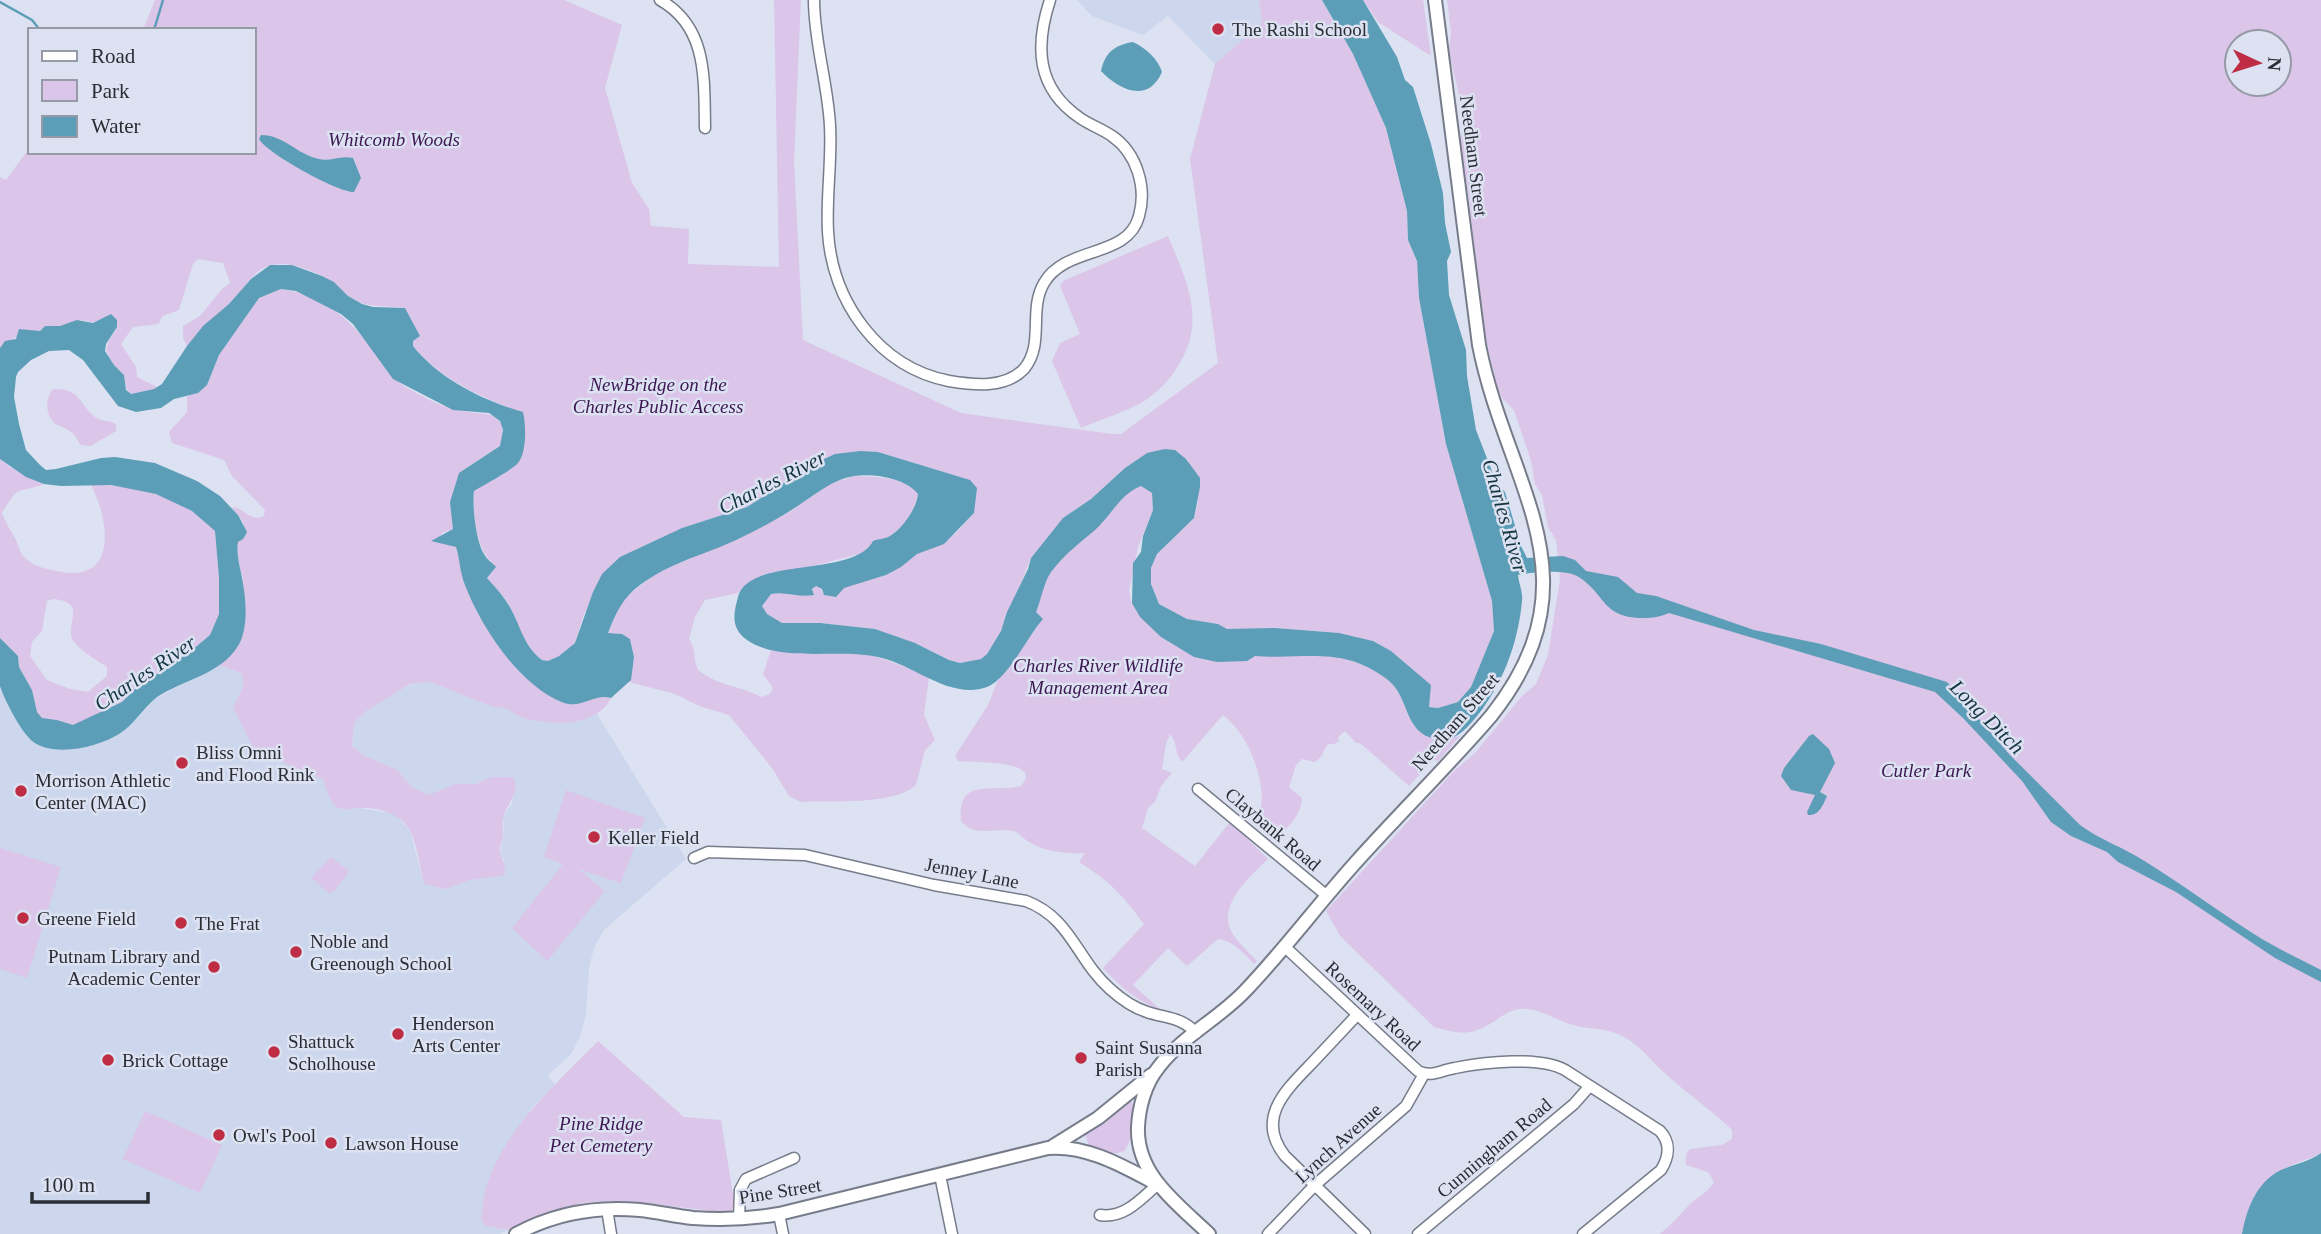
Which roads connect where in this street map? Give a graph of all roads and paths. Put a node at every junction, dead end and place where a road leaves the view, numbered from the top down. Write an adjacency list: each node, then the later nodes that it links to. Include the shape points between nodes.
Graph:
1 (660, 0): 5 (street, via 685,19 698,42)
2 (814, 0): 3 (street, via 830,124 828,237 844,294 864,330 895,359 940,379 978,384 1005,381 1022,370 1032,354 1037,299 1049,276 1069,260 1126,238 1141,210 1140,181 1129,154 1112,136 1067,107 1046,76 1040,43)
3 (1050, 0)
4 (1435, 0): 8 (main road, Needham Street, via 1482,363 1533,512 1541,547 1541,608 1534,640 1509,693)
5 (705, 128)
6 (1198, 789): 8 (street, Claybank Road)
7 (694, 858): 11 (street, Jenney Lane, via 708,852 805,855 1026,901 1061,924 1087,964 1118,996 1142,1010 1182,1021)
8 (1326, 895): 9 (main road, Needham Street)
9 (1284, 946): 10 (street, Rosemary Road); 11 (main road, Needham Street, via 1242,994)
10 (1357, 1015): 13 (street, Rosemary Road); 21 (street, via 1285,1091 1273,1116 1282,1152)
11 (1196, 1033): 12 (main road, Needham Street)
12 (1154, 1073): 15 (main road, Pine Street, via 1086,1126); 18 (main road, Needham Street, via 1138,1121)
13 (1424, 1074): 14 (street, Rosemary Road, via 1538,1061 1560,1067); 21 (street, Lynch Avenue, via 1406,1106)
14 (1589, 1087): 33 (street, Cunningham Road); 34 (street, Rosemary Road, via 1655,1128 1664,1135 1668,1148 1658,1173)
15 (1048, 1148): 16 (main road, Pine Street); 19 (main road, Pine Street)
16 (1103, 1157): 18 (main road, Pine Street); 20 (main road, Pine Street)
17 (793, 1158): 25 (street, via 746,1179 740,1190)
18 (1144, 1161): 20 (main road, Needham Street)
19 (940, 1175): 23 (main road, Pine Street); 29 (street)
20 (1158, 1184): 24 (street, via 1124,1212); 30 (main road, Needham Street)
21 (1315, 1185): 31 (street, Lynch Avenue); 32 (street)
22 (607, 1209): 25 (main road, Pine Street); 26 (main road, Pine Street, via 559,1216); 27 (street)
23 (779, 1214): 25 (main road, Pine Street); 28 (street)
24 (1100, 1215)
25 (739, 1219)
26 (516, 1234)
27 (611, 1234)
28 (783, 1234)
29 (952, 1234)
30 (1209, 1234)
31 (1268, 1234)
32 (1364, 1234)
33 (1418, 1234)
34 (1583, 1234)

